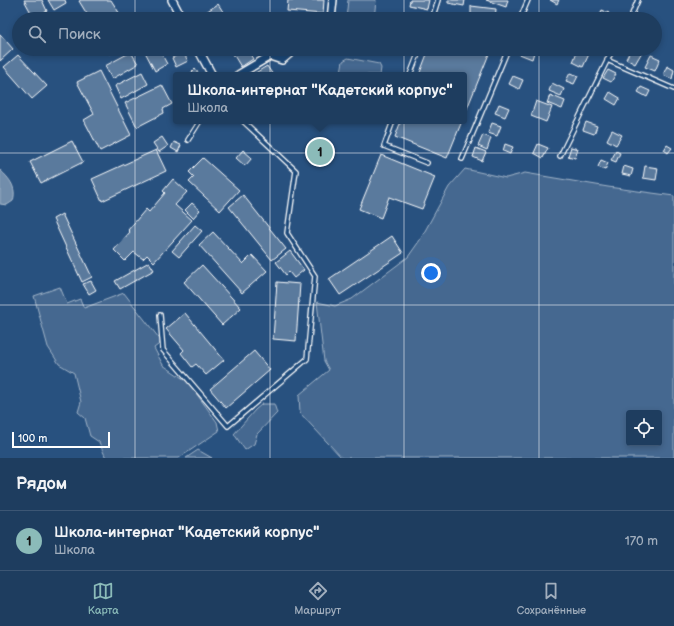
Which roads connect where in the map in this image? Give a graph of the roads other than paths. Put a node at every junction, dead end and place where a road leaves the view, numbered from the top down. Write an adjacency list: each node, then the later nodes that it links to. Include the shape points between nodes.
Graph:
1 (172, 0): 6 (street)
2 (333, 0): 7 (street)
3 (438, 0): 8 (lane)
4 (528, 0): 9 (lane)
5 (638, 0): 10 (lane)
6 (178, 12)
7 (332, 12)
8 (434, 12)
9 (523, 12)
10 (633, 12)
11 (202, 56): 19 (street)
12 (270, 56): 20 (street)
13 (270, 56): 14 (street, via 282,60)
14 (287, 56)
15 (417, 56): 21 (lane)
16 (505, 56): 28 (lane)
17 (609, 56): 18 (lane)
18 (607, 60): 22 (lane); 27 (lane)
19 (210, 72)
20 (243, 72)
21 (411, 72)
22 (674, 89)
23 (198, 124): 26 (lane)
24 (245, 124): 30 (lane, via 296,171 287,233 315,276 307,358 228,426 163,350)
25 (392, 124): 29 (lane, via 384,146)
26 (188, 140)
27 (560, 156)
28 (462, 160)
29 (427, 162)
30 (160, 315)

